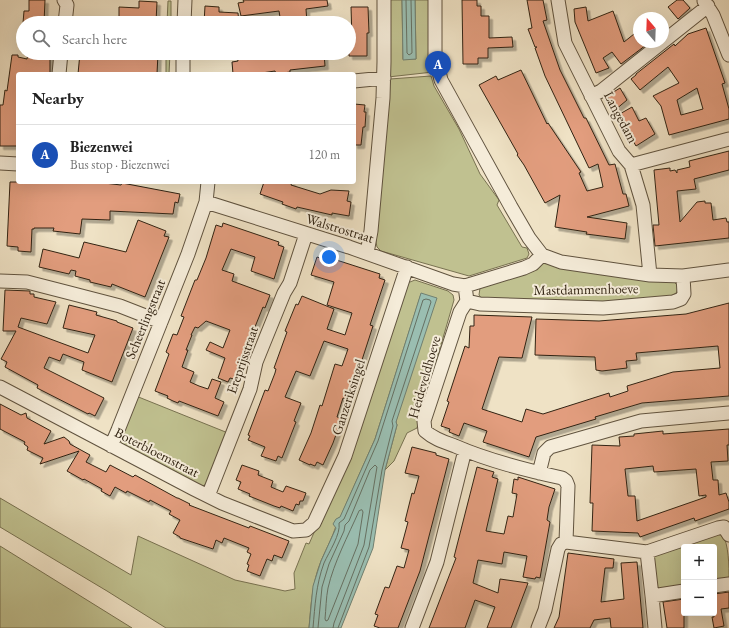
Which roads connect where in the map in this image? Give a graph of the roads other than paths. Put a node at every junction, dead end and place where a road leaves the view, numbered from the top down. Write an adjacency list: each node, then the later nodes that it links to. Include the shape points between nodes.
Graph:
1 (64, 0): 7 (street)
2 (185, 0): 8 (street)
3 (384, 0): 14 (street)
4 (435, 0): 25 (street, via 435,55 443,85 529,238)
5 (558, 0): 16 (street, Langedam, via 565,43)
6 (706, 3): 9 (street); 16 (street, via 601,91)
7 (65, 16)
8 (184, 16)
9 (729, 55)
10 (60, 60): 12 (street)
11 (183, 60): 13 (street)
12 (59, 72)
13 (183, 72)
14 (384, 78): 15 (street); 24 (street)
15 (356, 81)
16 (591, 96): 20 (street, Langedam, via 619,151)
17 (729, 139): 20 (street)
18 (0, 163): 19 (street)
19 (16, 164)
20 (631, 165): 28 (street, Langedam, via 643,204)
21 (206, 184): 22 (street, Scheerlingstraat)
22 (206, 202): 23 (street, Walstrostraat); 33 (street, Scheerlingstraat)
23 (306, 234): 24 (street, Walstrostraat); 39 (street, Ereprijsstraat, via 290,283 258,357 250,389)
24 (367, 253): 26 (street, Walstrostraat)
25 (542, 255): 28 (street, Mastdammenhoeve, via 560,262); 31 (street, Mastdammenhoeve, via 533,264 524,268)
26 (407, 267): 31 (street, Walstrostraat, via 452,284); 40 (street, Ganzeriksingel, via 345,456 314,523)
27 (729, 270): 29 (street, Mastdammenhoeve)
28 (650, 275): 29 (street, Mastdammenhoeve)
29 (683, 276): 32 (street, Mastdammenhoeve, via 684,294 681,299 673,302 603,308)
30 (0, 281): 33 (street, via 27,282 72,293 120,306)
31 (465, 286): 32 (street)
32 (467, 301): 37 (street, Heideveldhoeve, via 460,312 424,421 425,431 432,437)
33 (161, 322): 36 (street, Scheerlingstraat)
34 (0, 387): 36 (street, Boterbloemstraat)
35 (729, 413): 38 (street, via 641,421 550,447 544,453)
36 (111, 446): 39 (street, Boterbloemstraat)
37 (465, 450): 38 (street, Heideveldhoeve); 48 (street, via 437,562)
38 (539, 473): 42 (street, Heideveldhoeve, via 562,478 568,486)
39 (208, 496): 40 (street, Boterbloemstraat, via 293,531)
40 (306, 530)
41 (729, 536): 43 (street, via 724,527 718,528)
42 (566, 542): 43 (street); 49 (street, via 558,549 545,610)
43 (647, 552): 47 (street)
44 (729, 584): 45 (street)
45 (717, 586)
46 (681, 591): 47 (street)
47 (652, 596): 50 (street)
48 (412, 628)
49 (538, 628)
50 (655, 628)

